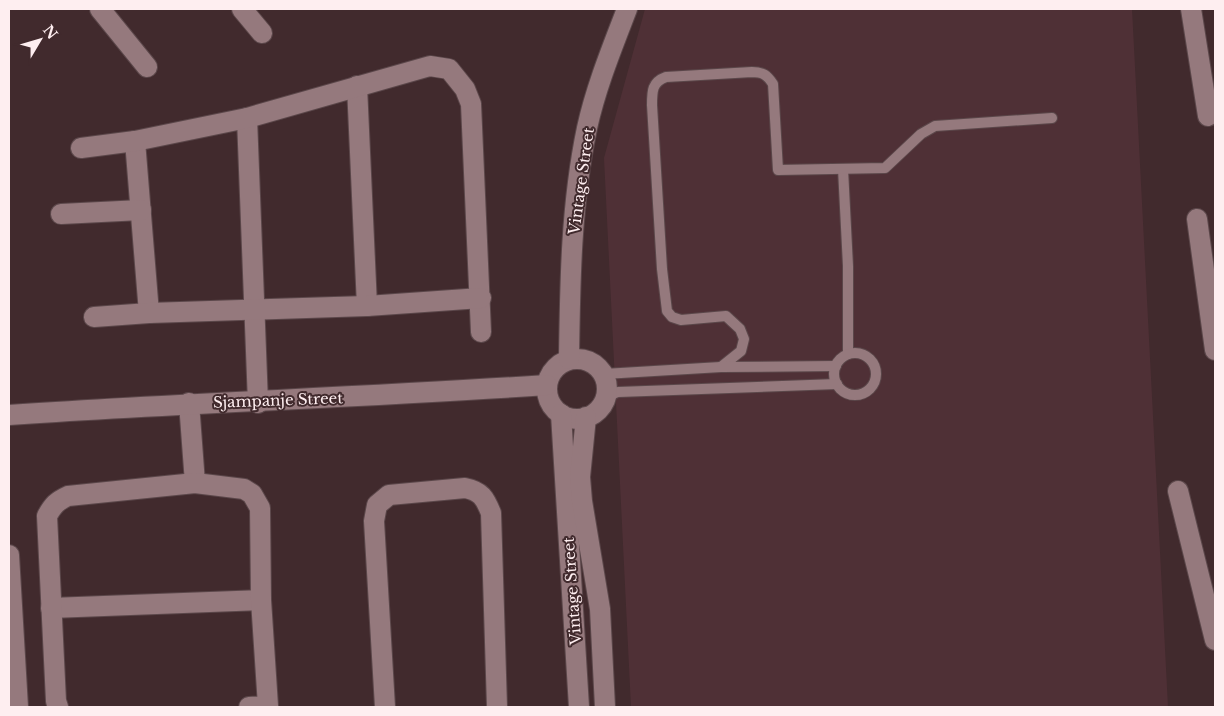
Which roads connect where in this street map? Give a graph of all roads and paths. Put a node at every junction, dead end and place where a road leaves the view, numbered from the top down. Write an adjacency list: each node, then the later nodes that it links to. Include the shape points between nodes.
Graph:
1 (100, 9): 6 (street)
2 (242, 9): 5 (street)
3 (627, 9): 26 (street, Vintage Street, via 588,126 577,183)
4 (1191, 9): 8 (street)
5 (262, 33)
6 (147, 66)
7 (357, 86): 9 (street); 18 (street, via 430,66 449,69 465,89 470,104); 19 (street)
8 (1208, 116)
9 (246, 118): 11 (street); 20 (street)
10 (1052, 118): 13 (lane, via 935,126 921,134 885,168)
11 (135, 141): 12 (street); 14 (street)
12 (81, 148)
13 (843, 169): 25 (lane); 28 (lane, via 778,170 773,84 761,72 666,77 653,85 667,312 672,318 681,320 726,316 740,328 744,339 741,351)
14 (141, 210): 15 (street); 21 (street)
15 (61, 214)
16 (1197, 219): 17 (street)
17 (1211, 290): 24 (street)
18 (480, 298): 19 (street); 23 (street)
19 (367, 306): 20 (street)
20 (254, 310): 21 (street); 34 (street)
21 (149, 313): 22 (street)
22 (94, 317)
23 (481, 332)
24 (1215, 350)
25 (848, 354): 27 (lane); 30 (lane, via 861,354 871,359 876,369 875,382 867,391 855,394 843,391)
26 (569, 360): 29 (street, via 589,361); 31 (street, via 553,370)
27 (836, 366): 28 (lane); 30 (lane)
28 (721, 367): 29 (lane)
29 (604, 374): 32 (street)
30 (837, 384): 32 (lane, via 618,392)
31 (548, 385): 34 (street, Sjampanje Street); 35 (street, via 548,399)
32 (606, 397): 37 (street, via 598,411)
33 (189, 403): 34 (street, Sjampanje Street); 36 (street, Sjampanje Street); 38 (street)
34 (258, 403)
35 (561, 414): 37 (street, via 570,418); 51 (street, Vintage Street)
36 (9, 415)
37 (586, 417): 52 (street, Vintage Street, via 580,477 600,608)
38 (195, 483): 42 (street, via 244,489 252,494 260,508); 43 (street, via 68,496 57,501 47,516)
39 (1178, 491): 41 (street)
40 (9, 556): 44 (street)
41 (1210, 599): 45 (street)
42 (261, 600): 43 (street); 48 (street)
43 (51, 608): 47 (street)
44 (11, 617): 46 (street)
45 (1215, 640)
46 (18, 707)
47 (58, 707)
48 (261, 707)
49 (385, 707): 50 (street, via 374,521 377,505 389,494 465,488 482,494 491,513)
50 (497, 707)
51 (579, 707)
52 (605, 707)

